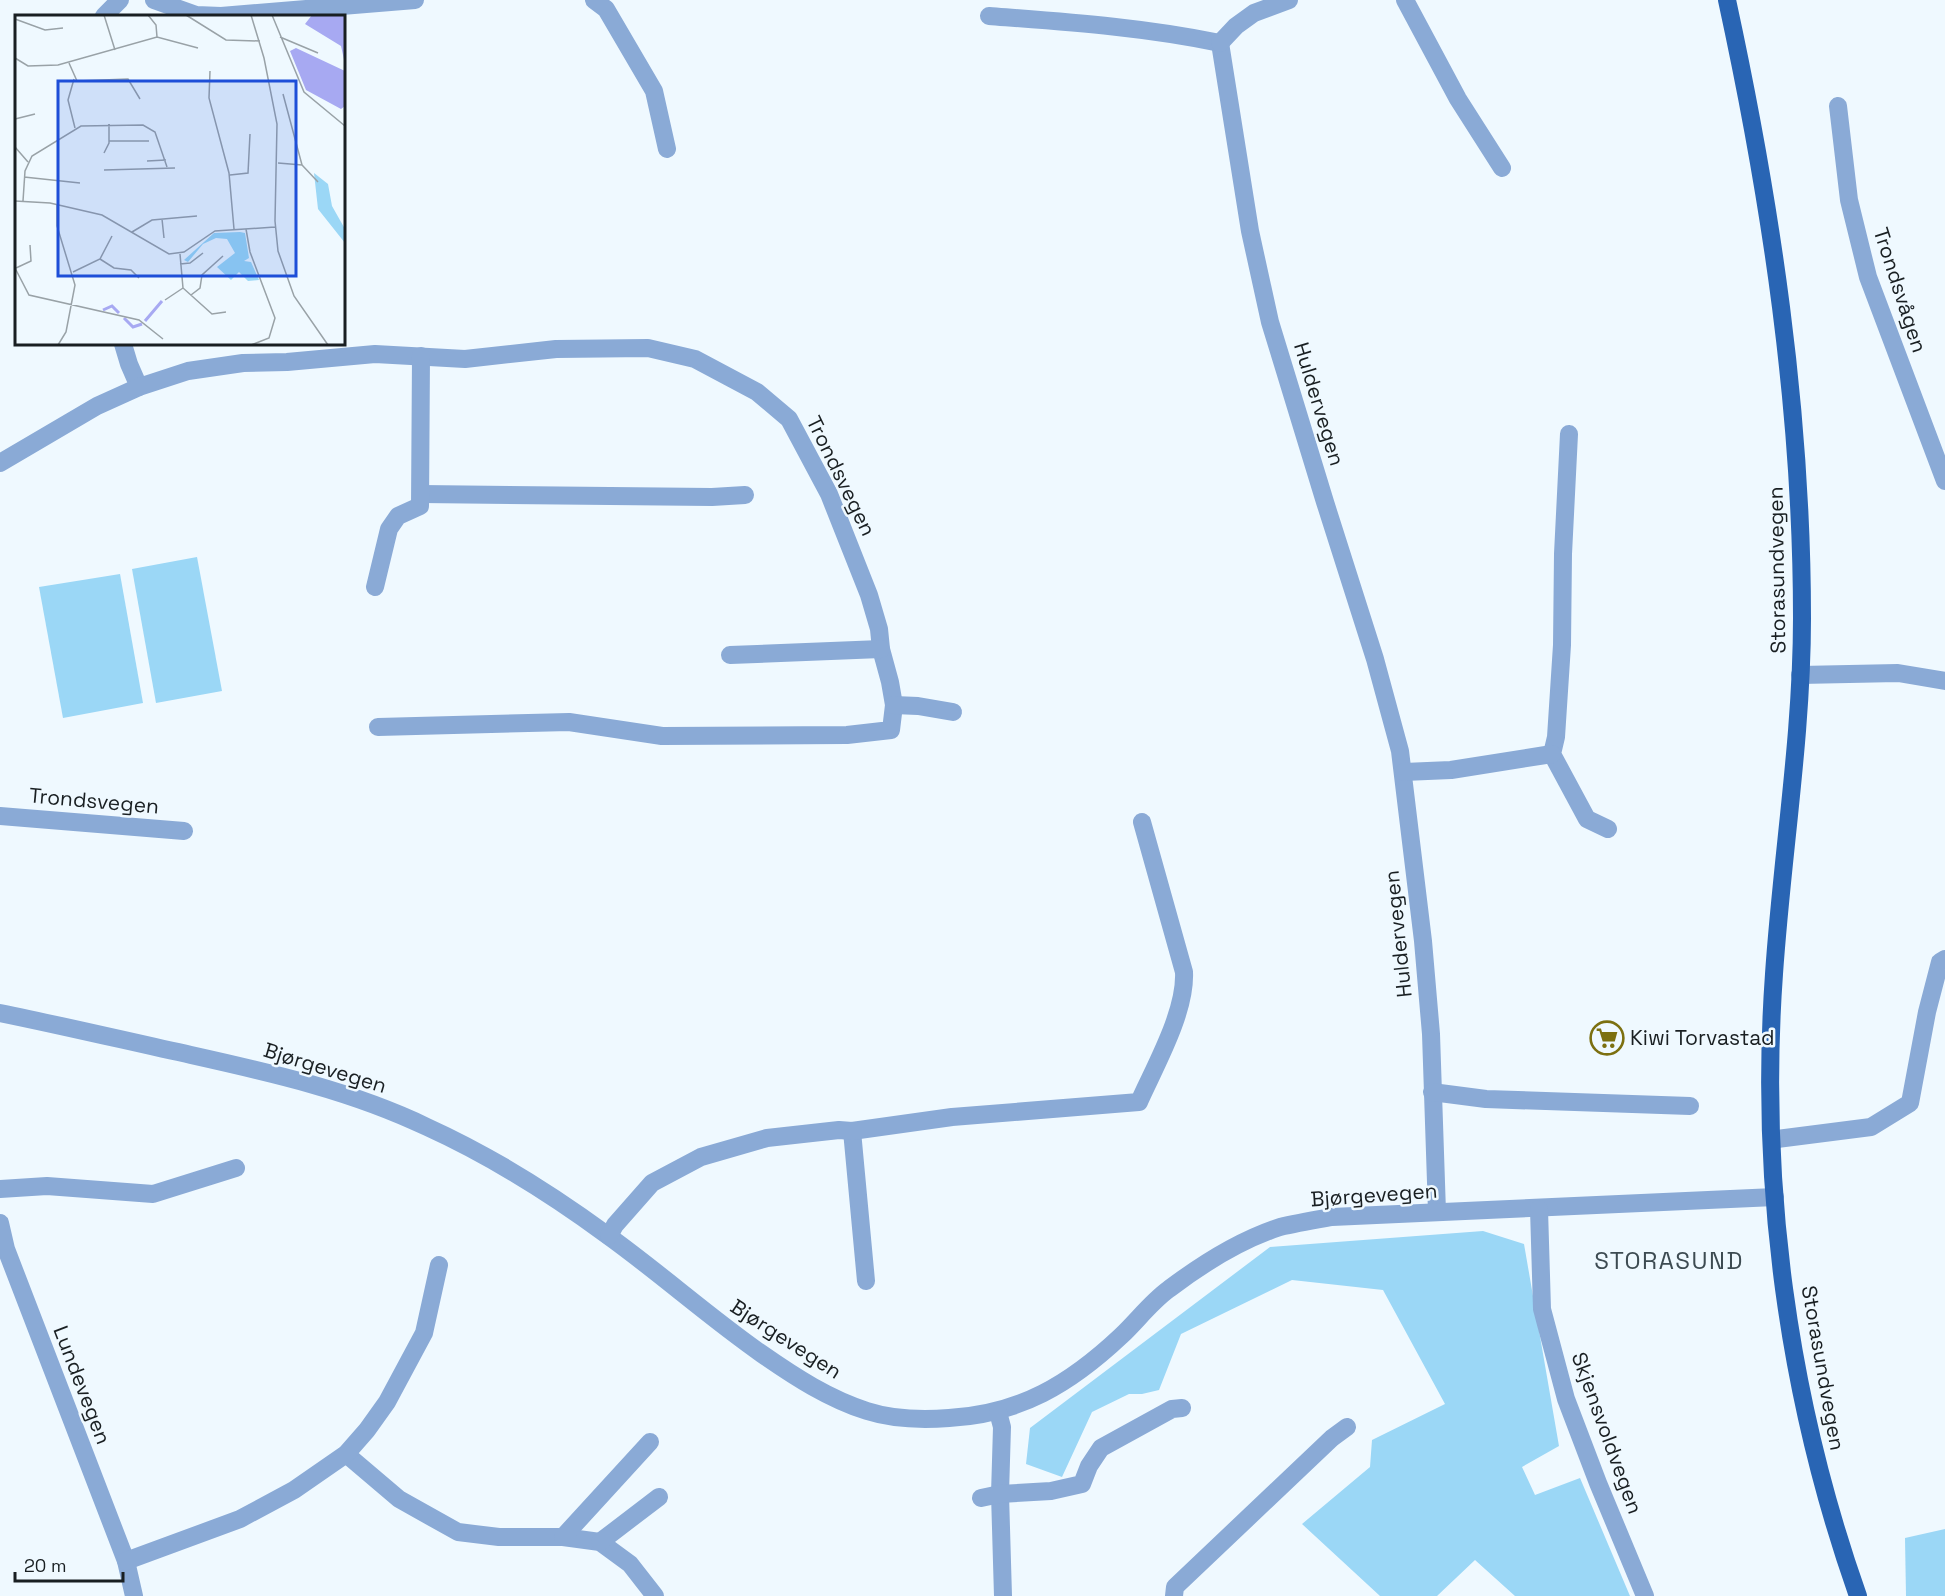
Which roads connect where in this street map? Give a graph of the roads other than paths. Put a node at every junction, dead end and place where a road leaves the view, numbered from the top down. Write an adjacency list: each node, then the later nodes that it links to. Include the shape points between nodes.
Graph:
1 (120, 0): 9 (street)
2 (154, 0): 3 (street, via 195,15)
3 (415, 0)
4 (594, 0): 13 (street, via 606,9 654,91)
5 (1289, 0): 8 (street)
6 (1405, 0): 14 (street, via 1458,99)
7 (1727, 0): 26 (main road, Storasundvegen, via 1771,235 1788,356 1801,552)
8 (1252, 6): 11 (street)
9 (105, 15)
10 (988, 16): 11 (street, via 1116,26)
11 (1220, 42): 32 (street, Huldervegen, via 1250,231 1270,322 1375,659)
12 (1838, 105): 20 (street, Trondsvågen, via 1849,200 1868,277)
13 (667, 149)
14 (1502, 168)
15 (123, 345): 17 (street)
16 (421, 356): 17 (street, Trondsvegen, via 375,354 243,363 188,371); 21 (street); 24 (street, Trondsvegen, via 465,359 556,349 648,348 695,359 758,392 789,419 829,494 869,595)
17 (140, 387): 19 (street, Trondsvegen, via 97,406)
18 (1569, 434): 31 (street, via 1562,645)
19 (0, 463)
20 (1945, 481)
21 (421, 494): 22 (street); 23 (street, via 420,506 398,516 389,529)
22 (745, 495)
23 (375, 587)
24 (881, 649): 25 (street); 28 (street, Trondsvegen)
25 (730, 655)
26 (1800, 675): 27 (street, via 1898,673); 42 (main road, Storasundvegen, via 1773,979)
27 (1945, 681)
28 (894, 705): 29 (street); 30 (street, Trondsvegen, via 891,730 847,735 662,736 569,722)
29 (953, 712)
30 (378, 727)
31 (1552, 754): 32 (street, via 1451,770); 35 (street, via 1587,819)
32 (1404, 772): 39 (street, Huldervegen, via 1423,941)
33 (0, 816): 36 (street, Trondsvegen)
34 (1142, 822): 41 (street, via 1185,987 1138,1102 952,1117)
35 (1608, 829)
36 (184, 831)
37 (1945, 959): 42 (street, via 1940,962 1927,1012 1910,1103 1871,1127 1777,1139)
38 (0, 1013): 49 (street, Bjørgevegen, via 285,1076 357,1097 477,1151)
39 (1432, 1092): 40 (street, via 1486,1099); 47 (street, Huldervegen)
40 (1690, 1106)
41 (852, 1131): 49 (street, via 767,1138 701,1157 652,1183); 51 (street)
42 (1772, 1143): 45 (main road, Storasundvegen)
43 (236, 1168): 44 (street, via 153,1194 47,1186)
44 (0, 1189)
45 (1775, 1197): 46 (street, Bjørgevegen); 68 (main road, Storasundvegen, via 1800,1388 1822,1483)
46 (1539, 1209): 47 (street, Bjørgevegen); 67 (street, Skjensvoldvegen, via 1542,1309 1566,1399)
47 (1437, 1212): 53 (street, Bjørgevegen, via 1332,1217 1280,1228 1232,1247 1165,1292 1084,1369 1029,1402)
48 (0, 1223): 62 (street, Lundevegen, via 6,1249)
49 (609, 1236): 53 (street, Bjørgevegen, via 725,1328 797,1378 838,1400 903,1418)
50 (439, 1265): 56 (street, via 424,1333 387,1402)
51 (866, 1281)
52 (1182, 1408): 57 (street, via 1172,1409 1101,1448 1082,1484 1051,1491)
53 (998, 1412): 57 (street, via 1002,1427)
54 (1347, 1427): 66 (street, via 1175,1587)
55 (650, 1442): 60 (street)
56 (346, 1454): 60 (street, via 399,1499 458,1532 498,1537); 62 (street, via 294,1490 240,1519)
57 (1000, 1494): 59 (street); 65 (street)
58 (659, 1497): 61 (street)
59 (981, 1498)
60 (563, 1537): 61 (street)
61 (600, 1542): 64 (street, via 630,1564)
62 (126, 1561): 63 (street, Lundevegen)
63 (134, 1596)
64 (654, 1596)
65 (1004, 1596)
66 (1174, 1596)
67 (1645, 1596)
68 (1858, 1596)

